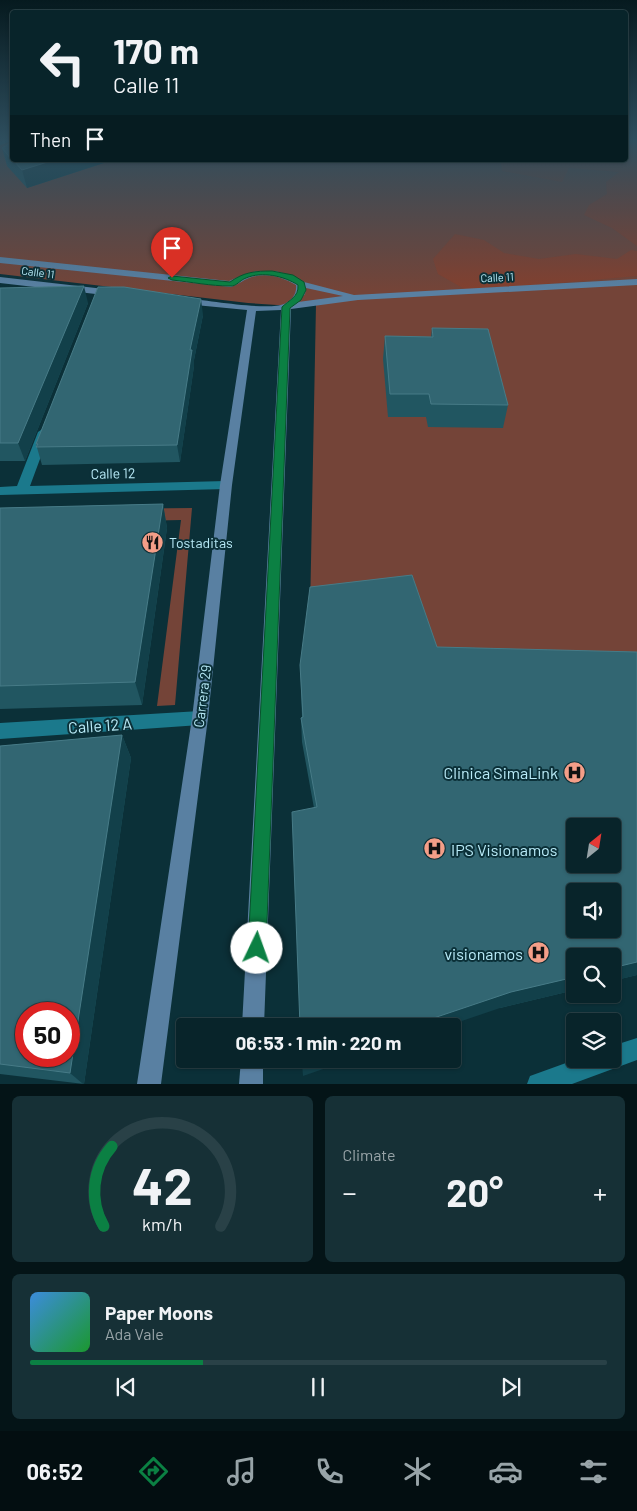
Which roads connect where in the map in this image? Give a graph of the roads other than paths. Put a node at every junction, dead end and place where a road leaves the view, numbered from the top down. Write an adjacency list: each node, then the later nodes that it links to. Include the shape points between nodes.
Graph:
1 (0, 260): 5 (main road, Calle 11)
2 (0, 280): 6 (main road, Calle 11, via 97,296)
3 (637, 282): 7 (main road, Calle 11)
4 (301, 284): 5 (main road, Calle 11, via 290,276 253,273 242,277); 7 (main road, Calle 11); 9 (main road, via 298,299)
5 (231, 291): 10 (main road, Calle 11, via 236,301)
6 (128, 295)
7 (358, 297): 9 (main road, Calle 11)
8 (175, 300): 10 (main road, Calle 11)
9 (286, 307): 10 (main road, Calle 11); 17 (main road)
10 (252, 308): 12 (main road, Carrera 29)
11 (50, 418): 13 (street)
12 (226, 485): 13 (street, Calle 12); 15 (main road, Carrera 29)
13 (22, 490): 14 (street, Calle 12)
14 (0, 491)
15 (200, 718): 16 (street, Calle 12 A); 22 (main road, Carrera 29)
16 (0, 731)
17 (253, 1018)
18 (637, 1049): 19 (street)
19 (621, 1055)
20 (252, 1068): 23 (main road)
21 (583, 1068): 24 (street)
22 (149, 1084)
23 (251, 1084)
24 (538, 1084)

